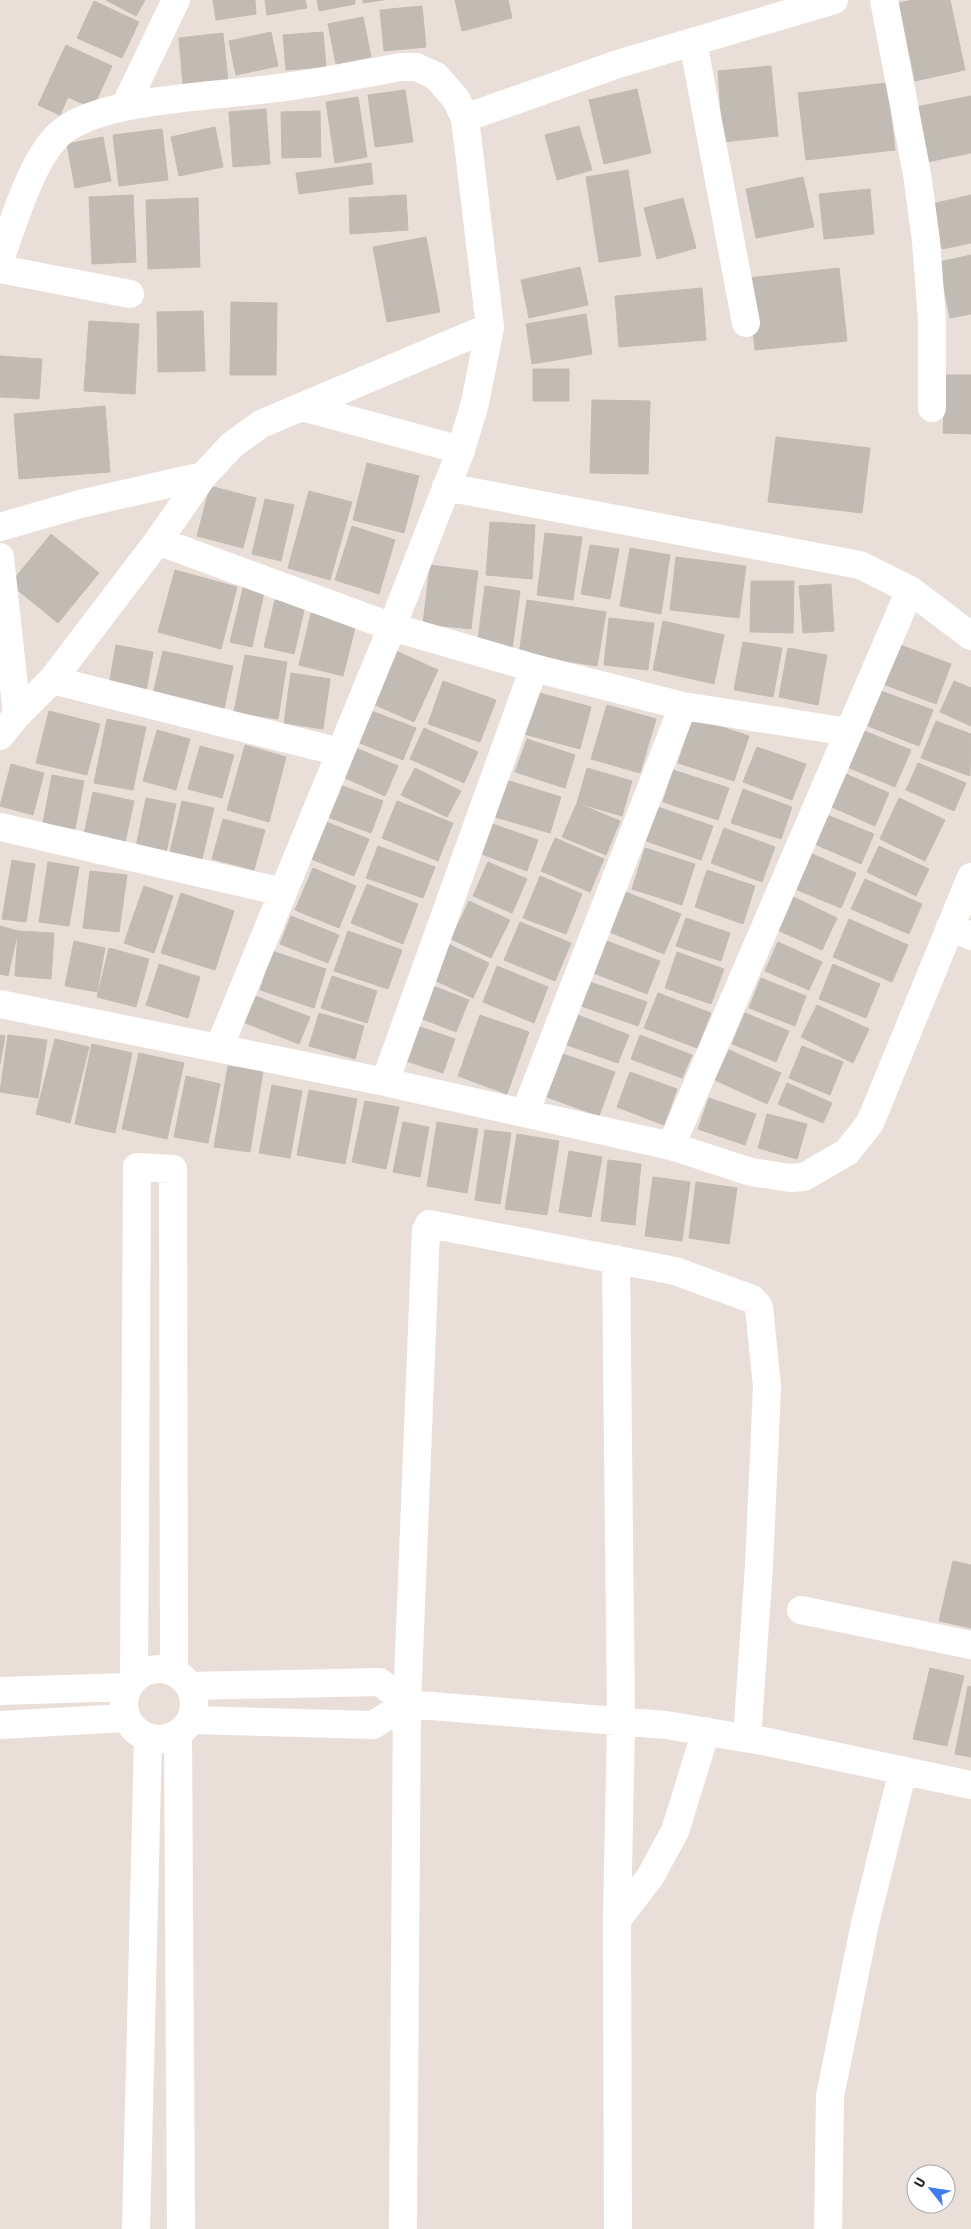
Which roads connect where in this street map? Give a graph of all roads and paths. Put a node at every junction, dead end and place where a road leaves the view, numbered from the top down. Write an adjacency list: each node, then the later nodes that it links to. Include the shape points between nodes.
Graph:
1 (176, 0): 5 (street)
2 (834, 0): 4 (street)
3 (884, 0): 13 (street, via 918,174 926,241 932,320)
4 (693, 42): 6 (street, via 618,64); 10 (street)
5 (125, 106): 6 (street, via 278,88 408,67 436,76 456,100); 7 (street, via 78,122 51,144 37,163)
6 (465, 118): 11 (street)
7 (0, 259)
8 (0, 269): 9 (street)
9 (130, 294)
10 (746, 323)
11 (490, 327): 12 (street); 14 (street)
12 (302, 407): 14 (street); 15 (street, via 261,424 232,445)
13 (932, 408)
14 (462, 450): 16 (street)
15 (203, 476): 17 (street, via 80,504); 18 (street)
16 (446, 487): 20 (street, via 846,562); 21 (street)
17 (0, 527)
18 (158, 540): 21 (street); 24 (street)
19 (0, 557): 26 (street)
20 (910, 590): 22 (street); 27 (street)
21 (392, 627): 23 (street); 29 (street)
22 (971, 636)
23 (534, 668): 25 (street); 36 (street)
24 (52, 680): 26 (street); 29 (street)
25 (683, 706): 27 (street); 37 (street)
26 (17, 715): 28 (street)
27 (848, 732): 38 (street)
28 (0, 736)
29 (340, 752): 32 (street)
30 (0, 827): 32 (street)
31 (971, 877): 33 (street)
32 (283, 892): 35 (street)
33 (960, 932): 38 (street, via 870,1123 847,1152 804,1176 790,1178 751,1172)
34 (0, 1004): 35 (street)
35 (218, 1048): 36 (street)
36 (385, 1082): 37 (street)
37 (525, 1112): 38 (street)
38 (671, 1146)
39 (616, 1260): 46 (street, via 430,1224 427,1228); 48 (street); 53 (street, via 674,1270 752,1300 760,1307 767,1387)
40 (801, 1610): 41 (street)
41 (971, 1645)
42 (182, 1679): 43 (street, via 153,1669); 43 (street, via 174,1169 137,1167); 44 (street); 51 (street, via 194,1703)
43 (131, 1683): 45 (street); 47 (street, via 123,1702)
44 (282, 1684): 46 (street, via 380,1682); 49 (street)
45 (11, 1690): 50 (street)
46 (407, 1704): 48 (street); 49 (street, via 373,1725); 60 (street)
47 (125, 1718): 50 (street); 54 (street, via 135,1731)
48 (621, 1721): 52 (street); 57 (street)
49 (281, 1723): 51 (street)
50 (12, 1724)
51 (184, 1727): 54 (street, via 164,1740); 59 (street)
52 (706, 1731): 53 (street); 57 (street, via 675,1831 650,1877)
53 (747, 1738): 55 (street)
54 (148, 1739): 58 (street)
55 (904, 1770): 56 (street); 62 (street, via 864,1928 830,2096)
56 (971, 1785)
57 (617, 1920): 61 (street)
58 (136, 2229)
59 (180, 2229)
60 (404, 2229)
61 (618, 2229)
62 (828, 2229)

